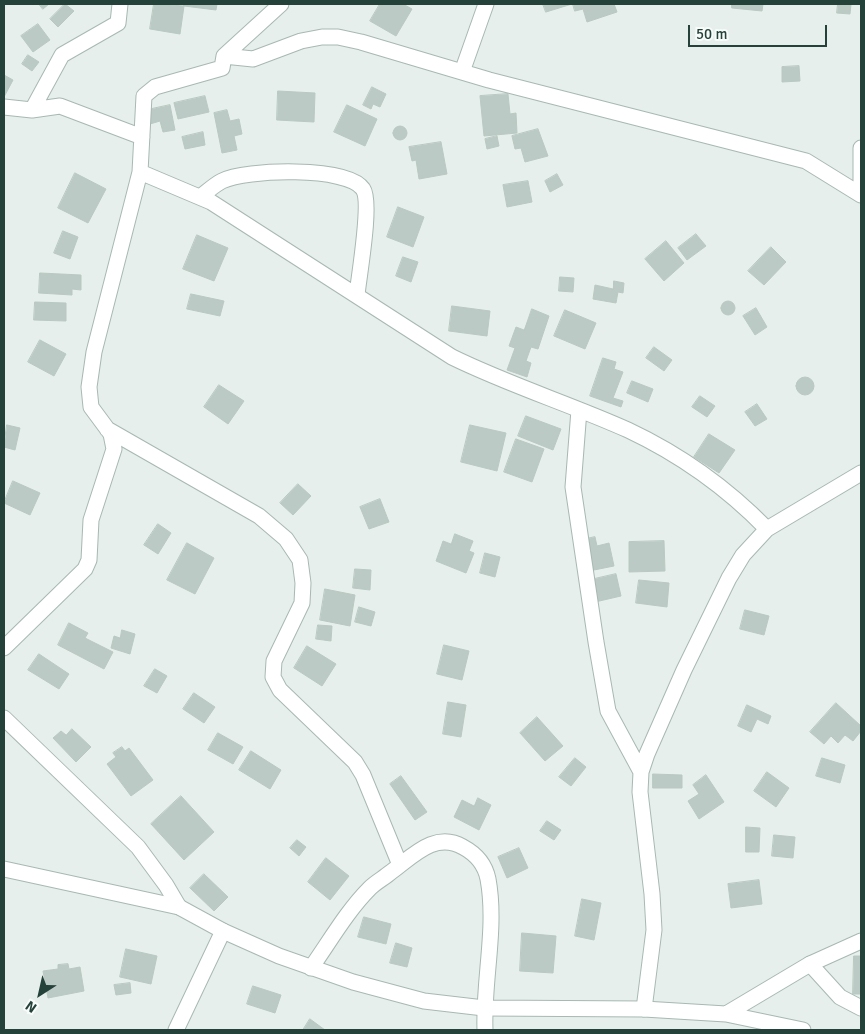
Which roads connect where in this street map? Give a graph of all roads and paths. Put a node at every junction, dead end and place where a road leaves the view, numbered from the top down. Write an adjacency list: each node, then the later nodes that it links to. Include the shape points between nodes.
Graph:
1 (120, 4): 7 (street, via 118,23 62,55)
2 (281, 4): 4 (street)
3 (486, 4): 5 (street)
4 (224, 56): 5 (street, via 253,59 301,41 338,37); 8 (street, via 222,68 148,91 144,96)
5 (462, 72): 12 (street, via 806,161)
6 (4, 107): 7 (street)
7 (32, 110): 8 (street, via 60,106)
8 (142, 137): 10 (street)
9 (861, 148): 11 (street)
10 (140, 172): 13 (street); 16 (street, via 88,387 91,407)
11 (861, 191)
12 (861, 195)
13 (200, 197): 14 (street); 14 (street, via 222,181 261,172 338,174 353,180 363,189 367,207)
14 (357, 295): 15 (street, via 452,357 481,372)
15 (579, 410): 18 (street, via 630,431 677,458 729,494); 21 (street, via 573,487 596,642 608,711)
16 (107, 429): 19 (street, via 114,449 91,520 89,560 85,569); 22 (street, via 259,516 286,539 300,560 302,603 274,661 273,677 280,690 355,762)
17 (861, 473): 18 (street)
18 (767, 529): 21 (street, via 729,578 684,670)
19 (4, 648)
20 (4, 718): 24 (street, via 138,848)
21 (641, 772): 30 (street, via 640,792 654,930)
22 (400, 865): 28 (street, via 370,887); 29 (street, via 436,842 453,841 482,862 488,878 490,905)
23 (4, 869): 24 (street)
24 (179, 907): 25 (street)
25 (223, 931): 28 (street); 33 (street)
26 (861, 941): 27 (street)
27 (810, 964): 31 (street, via 840,997); 32 (street)
28 (311, 968): 29 (street, via 424,1001)
29 (484, 1008): 30 (street); 34 (street)
30 (644, 1008): 32 (street)
31 (861, 1008)
32 (726, 1014): 35 (street)
33 (176, 1030)
34 (484, 1030)
35 (803, 1030)

